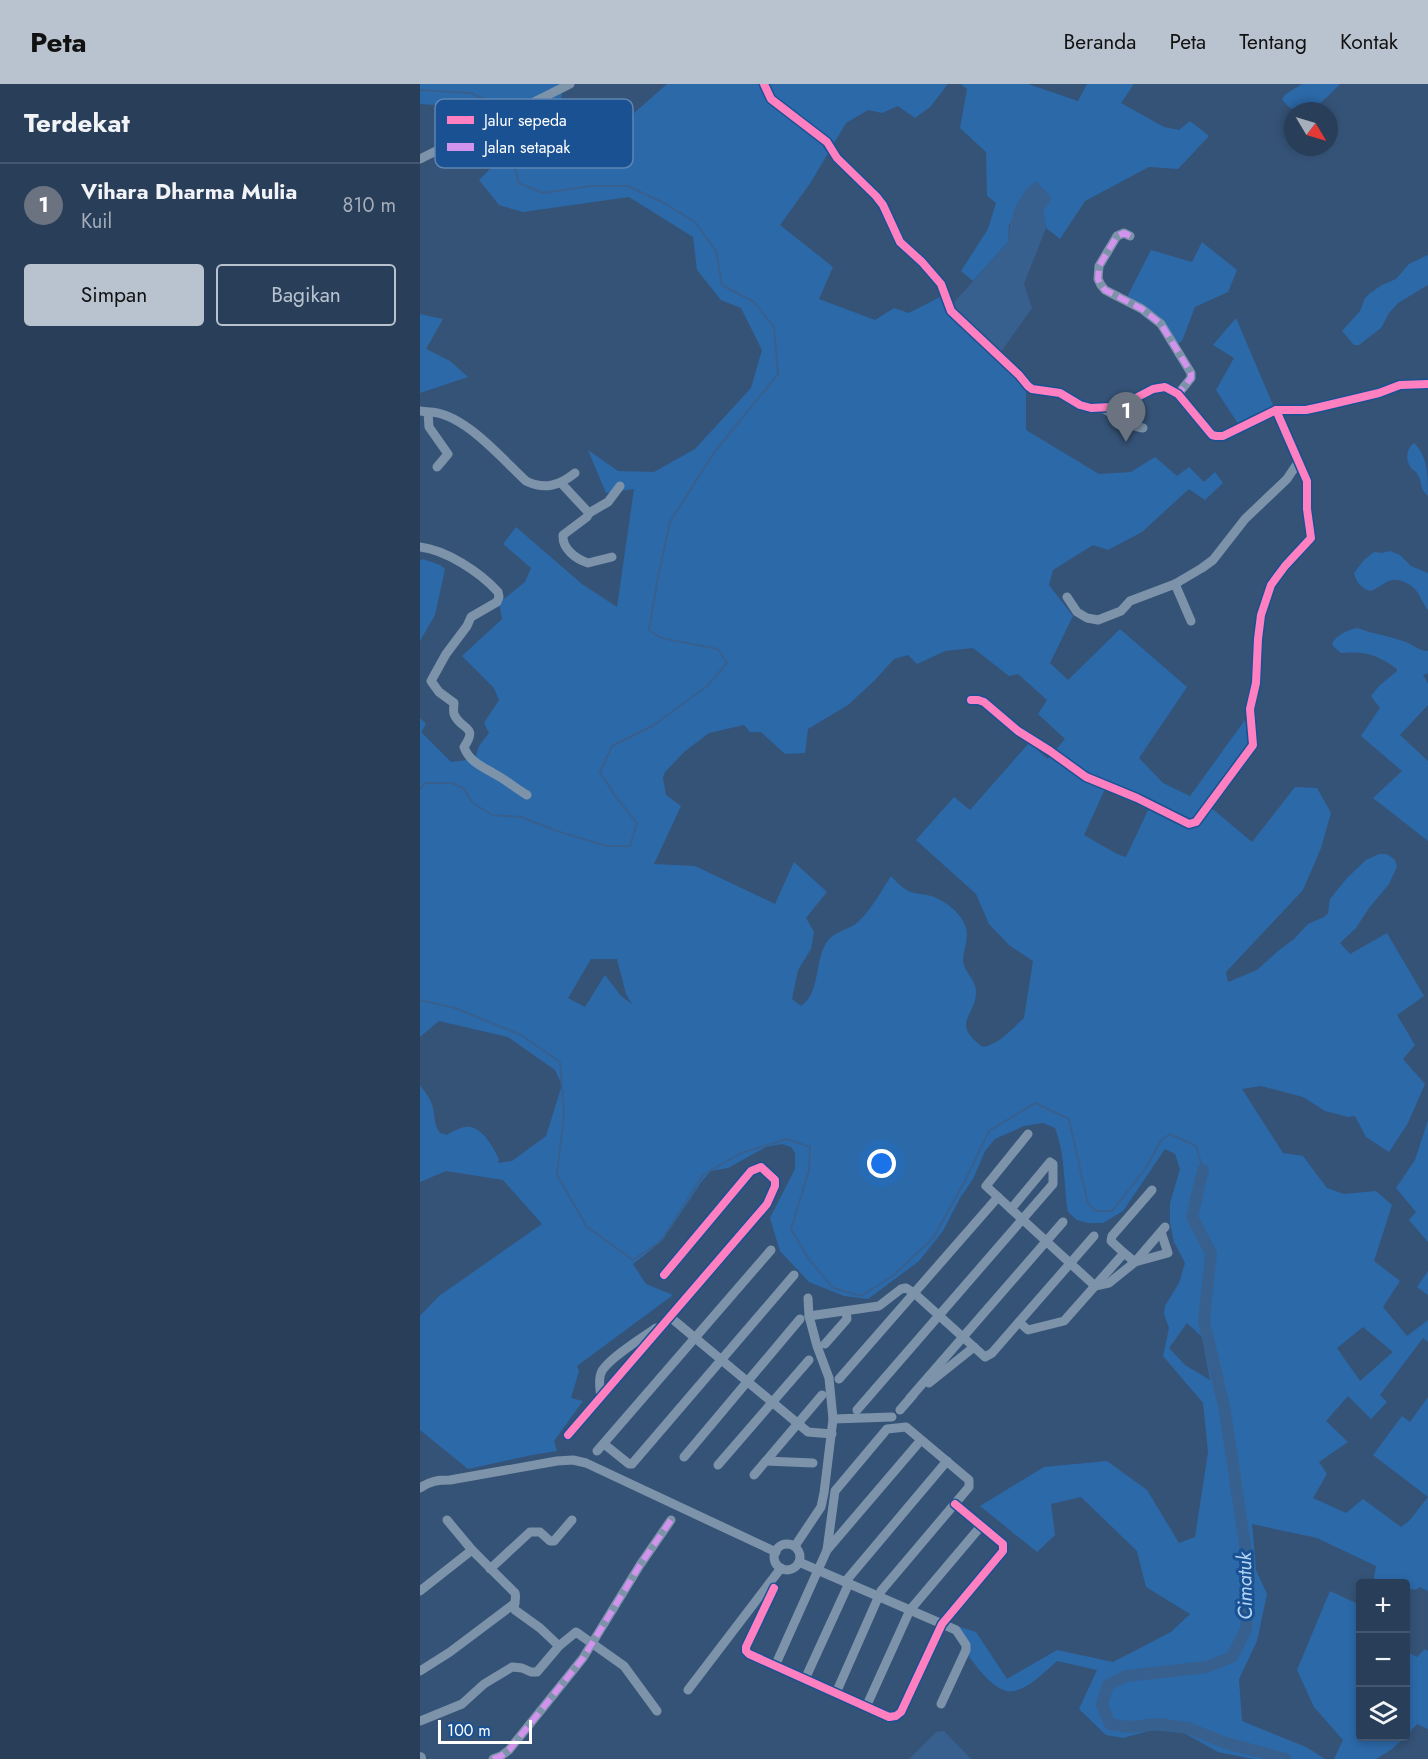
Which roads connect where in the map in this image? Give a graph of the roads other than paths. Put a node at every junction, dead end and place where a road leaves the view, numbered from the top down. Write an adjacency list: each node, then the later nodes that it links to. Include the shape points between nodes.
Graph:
1 (568, 84): 3 (street)
2 (764, 84): 9 (street, via 771,99 827,142 837,158 872,191 900,242 941,284 951,312 1028,386 1060,393 1086,407)
3 (540, 99)
4 (435, 152): 5 (street)
5 (420, 159)
6 (1130, 236): 8 (street, via 1117,236 1099,266 1098,279 1105,290 1161,324 1191,373)
7 (1428, 384): 10 (street, via 1400,385 1313,409)
8 (1178, 394): 9 (street, via 1160,387); 10 (street, via 1216,436)
9 (1103, 408): 12 (street, via 1130,425)
10 (1276, 410): 13 (street)
11 (424, 412): 14 (street, via 429,427 448,454); 16 (street, via 448,416 468,426 526,481 547,487)
12 (1143, 428)
13 (1299, 461): 21 (street, via 1213,560); 26 (street, via 1307,481 1311,538 1271,585 1261,615 1256,683 1250,708 1253,745 1196,822 1189,824 1086,777 1018,731 984,702)
14 (438, 467)
15 (575, 473): 16 (street)
16 (561, 483): 18 (street)
17 (620, 486): 18 (street, via 609,502)
18 (589, 513): 20 (street, via 563,535 568,551 588,563)
19 (420, 547): 25 (street, via 461,563 494,588 499,597 471,617)
20 (612, 557)
21 (1175, 584): 22 (street, via 1130,601 1121,611 1098,620 1077,612); 23 (street)
22 (1067, 597)
23 (1191, 621)
24 (420, 676): 25 (street)
25 (430, 681): 27 (street, via 454,703 454,714 470,732 465,752 478,765)
26 (971, 700)
27 (526, 795)
28 (1028, 1134): 30 (street, via 988,1183 988,1189)
29 (1152, 1190): 37 (street, via 1112,1236 1111,1241)
30 (998, 1197): 31 (street); 43 (street)
31 (1011, 1209): 32 (street); 32 (street, via 1050,1161 1053,1184)
32 (1022, 1220): 35 (street); 46 (street)
33 (1063, 1222): 35 (street)
34 (1094, 1236): 39 (street)
35 (1046, 1242): 39 (street); 50 (street)
36 (771, 1250): 51 (street)
37 (1124, 1253): 38 (street); 42 (street)
38 (1135, 1262): 38 (street, via 1168,1252 1163,1229); 42 (street, via 1109,1283)
39 (1070, 1264): 42 (street); 49 (street)
40 (664, 1275): 47 (street, via 751,1171 761,1167 775,1180 767,1204)
41 (794, 1275): 54 (street)
42 (1095, 1286): 49 (street, via 1064,1321 1029,1330)
43 (914, 1293): 45 (street, via 901,1289 879,1305); 46 (street); 56 (street)
44 (808, 1298): 48 (street)
45 (846, 1311): 48 (street); 52 (street, via 847,1319)
46 (939, 1316): 50 (street); 62 (street)
47 (670, 1317): 51 (street); 59 (street); 59 (street, via 603,1369)
48 (804, 1318): 57 (street); 65 (street, via 829,1378)
49 (1019, 1322): 53 (street, via 985,1357)
50 (963, 1337): 53 (street); 60 (street)
51 (695, 1338): 54 (street); 54 (street, via 600,1447 632,1464)
52 (825, 1344)
53 (974, 1347): 60 (street)
54 (721, 1360): 57 (street)
55 (809, 1360): 61 (street)
56 (839, 1379)
57 (746, 1382): 61 (street); 70 (street)
58 (822, 1395): 66 (street)
59 (601, 1396): 68 (street)
60 (910, 1398): 63 (street)
61 (772, 1403): 66 (street); 74 (street)
62 (857, 1410)
63 (900, 1410)
64 (892, 1417): 65 (street)
65 (833, 1419): 67 (street)
66 (797, 1425): 67 (street, via 808,1432); 71 (street)
67 (832, 1434): 82 (street, via 821,1507)
68 (568, 1436)
69 (921, 1440): 72 (street); 84 (street); 84 (street, via 906,1427 890,1428 851,1471 835,1491)
70 (684, 1456)
71 (766, 1461): 73 (street); 75 (street)
72 (947, 1461): 77 (street, via 970,1483); 90 (street)
73 (813, 1463)
74 (718, 1465)
75 (754, 1475)
76 (420, 1488): 85 (street, via 436,1480 557,1461 586,1463)
77 (955, 1504): 81 (street); 93 (street)
78 (447, 1520): 83 (street)
79 (572, 1520): 88 (street, via 554,1541 540,1532 530,1532)
80 (671, 1520): 97 (street)
81 (981, 1526): 95 (street); 96 (street, via 1003,1544 1003,1551)
82 (795, 1546): 85 (street, via 782,1545); 86 (street, via 800,1553)
83 (472, 1550): 88 (street); 92 (street)
84 (827, 1550): 89 (street)
85 (776, 1552): 87 (street, via 775,1561)
86 (799, 1562): 87 (street, via 793,1568); 89 (street)
87 (781, 1568): 102 (street)
88 (490, 1569): 94 (street, via 515,1593)
89 (818, 1570): 90 (street); 99 (street)
90 (847, 1583): 93 (street); 101 (street)
91 (774, 1588): 99 (street, via 746,1651)
92 (420, 1591)
93 (879, 1597): 95 (street); 103 (street)
94 (515, 1603): 98 (street, via 516,1610); 100 (street)
95 (910, 1610): 96 (street); 105 (street)
96 (942, 1624): 104 (street, via 956,1630 966,1650); 105 (street, via 901,1712 889,1717)
97 (592, 1641): 98 (street, via 575,1632); 106 (street, via 624,1666); 108 (street, via 583,1658 508,1750)
98 (559, 1646): 107 (street, via 537,1672 512,1667 462,1704)
99 (775, 1666): 101 (street)
100 (420, 1671)
101 (805, 1679): 103 (street)
102 (688, 1690)
103 (836, 1694): 105 (street)
104 (941, 1704)
105 (866, 1707)
106 (657, 1711)
107 (420, 1721)
108 (492, 1759)

